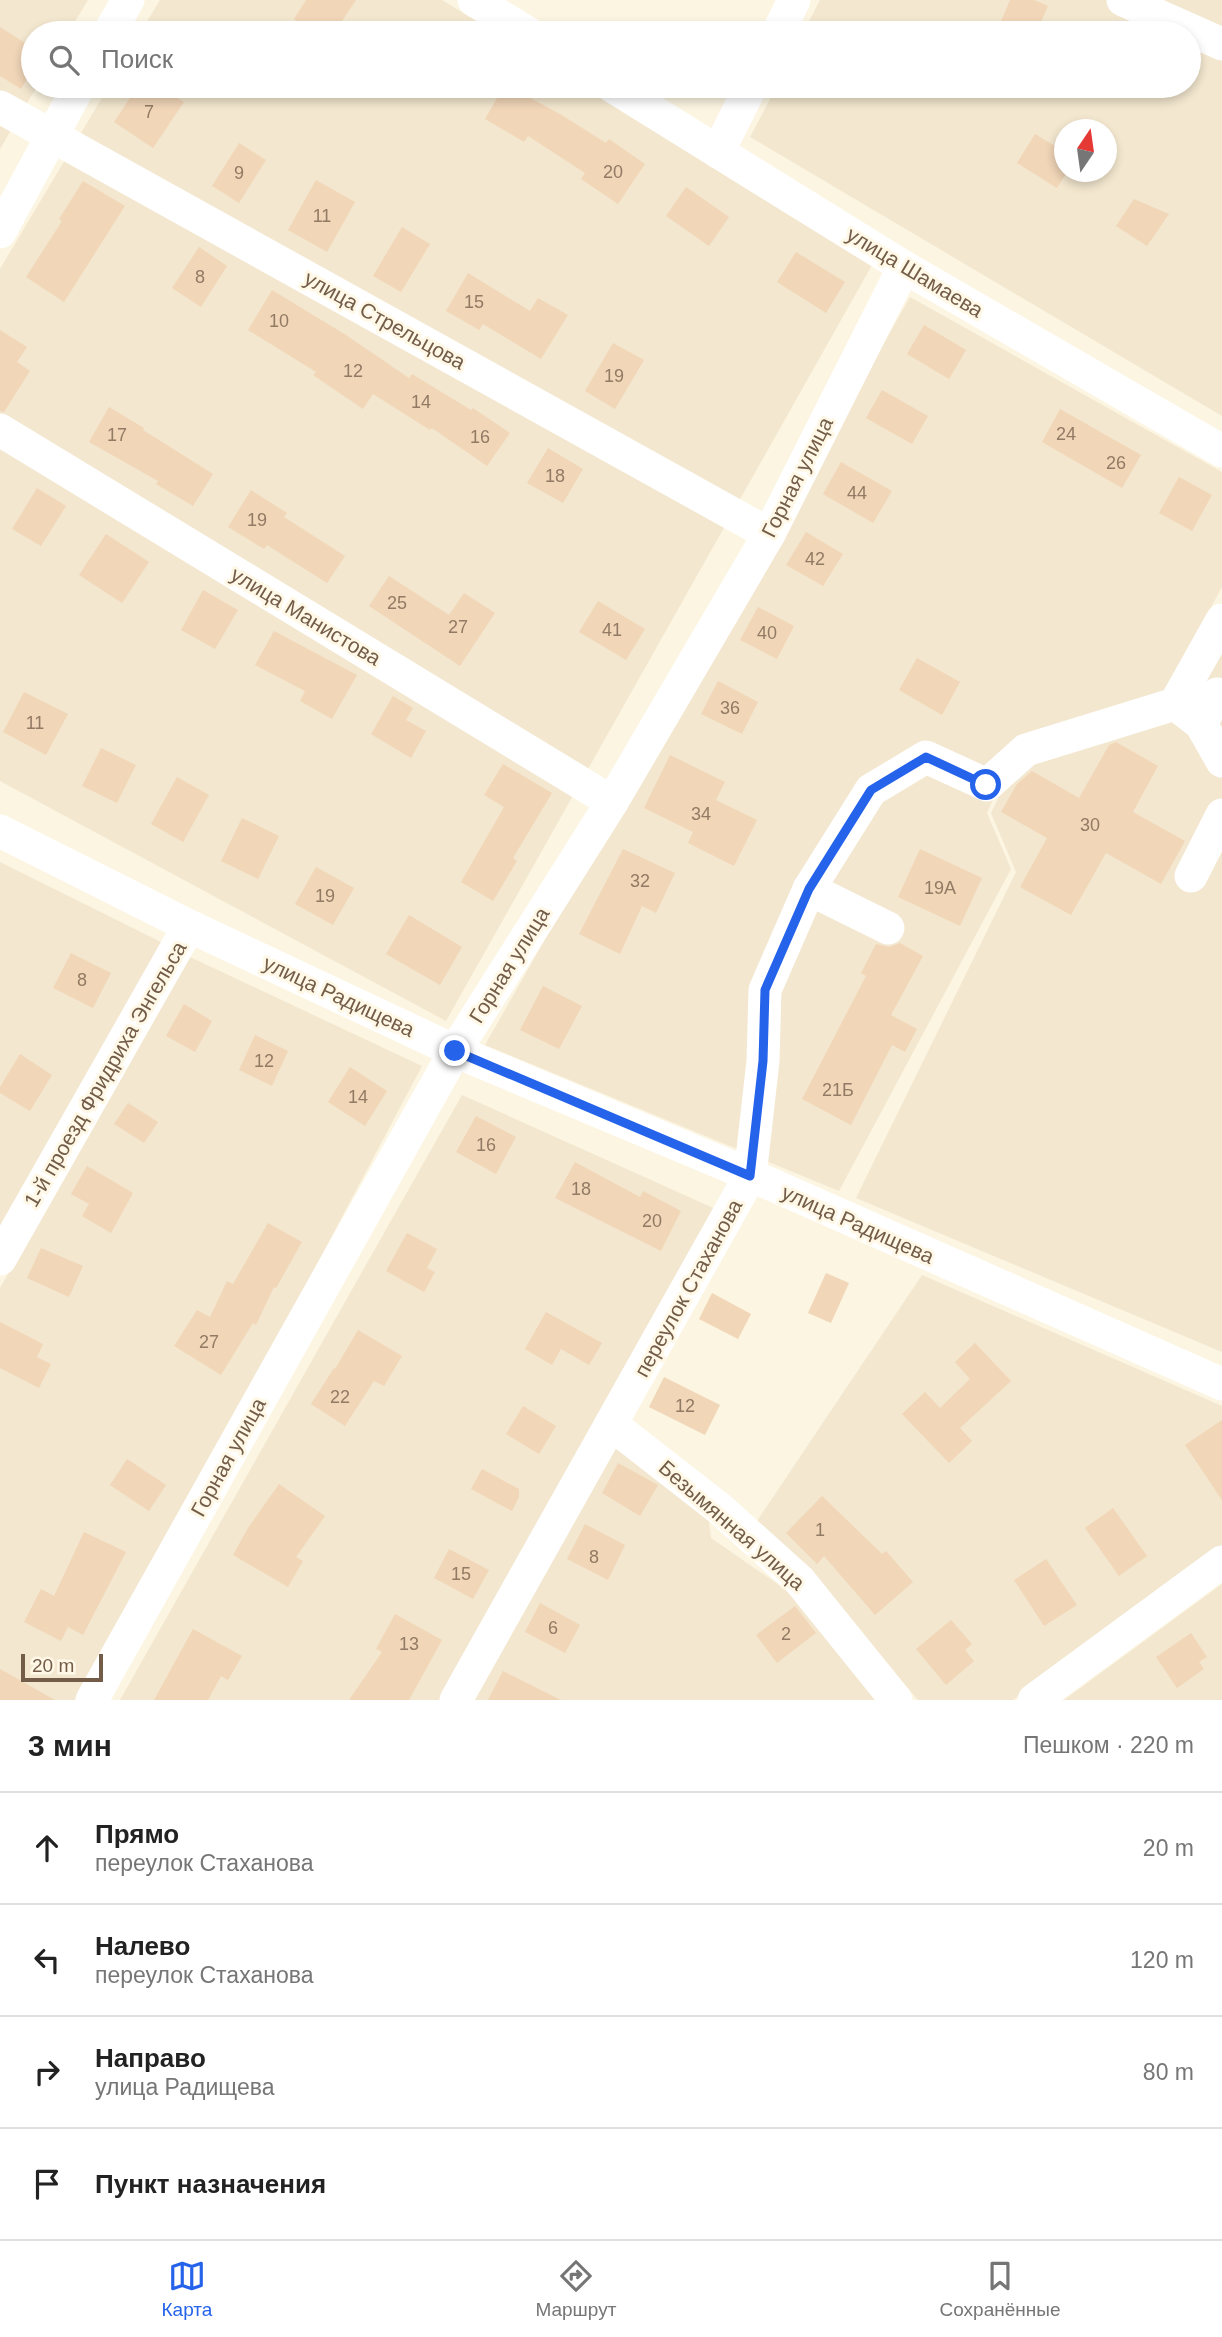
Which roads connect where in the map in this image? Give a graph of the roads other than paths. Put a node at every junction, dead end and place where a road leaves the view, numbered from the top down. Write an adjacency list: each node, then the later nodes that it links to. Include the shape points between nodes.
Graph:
1 (128, 0): 5 (street)
2 (474, 0): 6 (street)
3 (794, 0): 7 (street)
4 (1123, 0): 8 (street)
5 (116, 21)
6 (508, 21)
7 (784, 21)
8 (1170, 21)
9 (1201, 35): 10 (street)
10 (1222, 44)
11 (72, 98): 15 (street)
12 (631, 98): 16 (street, улица Шамаева)
13 (745, 98): 16 (street)
14 (0, 107): 15 (street, улица Стрельцова)
15 (51, 135): 17 (street); 21 (street, улица Стрельцова)
16 (718, 152): 18 (street, улица Шамаева)
17 (0, 232)
18 (904, 267): 20 (street, улица Шамаева); 21 (street, Горная улица)
19 (0, 430): 27 (street, улица Манистова)
20 (1222, 450)
21 (769, 534): 27 (street, Горная улица)
22 (1222, 620): 24 (street)
23 (1217, 695): 25 (street)
24 (1175, 704): 25 (street); 31 (street, переулок Стаханова, via 1026,750 986,785 926,757 871,790)
25 (1201, 724): 26 (street)
26 (1222, 761)
27 (611, 802): 34 (street, Горная улица)
28 (1222, 815): 30 (street)
29 (0, 831): 32 (street, улица Радищева)
30 (1191, 876)
31 (809, 889): 33 (street); 35 (street, переулок Стаханова, via 765,990 763,1061)
32 (189, 926): 34 (street, улица Радищева); 36 (street, 1-й проезд Фридриха Энгельса)
33 (888, 928)
34 (455, 1051): 35 (street, улица Радищева); 40 (street, Горная улица)
35 (750, 1176): 37 (street, улица Радищева); 38 (street, переулок Стаханова)
36 (0, 1259)
37 (1222, 1384)
38 (611, 1424): 41 (street, переулок Стаханова); 42 (street, Безымянная улица, via 720,1509 800,1581)
39 (1222, 1562): 43 (street)
40 (92, 1700)
41 (456, 1700)
42 (896, 1700)
43 (1034, 1700)

